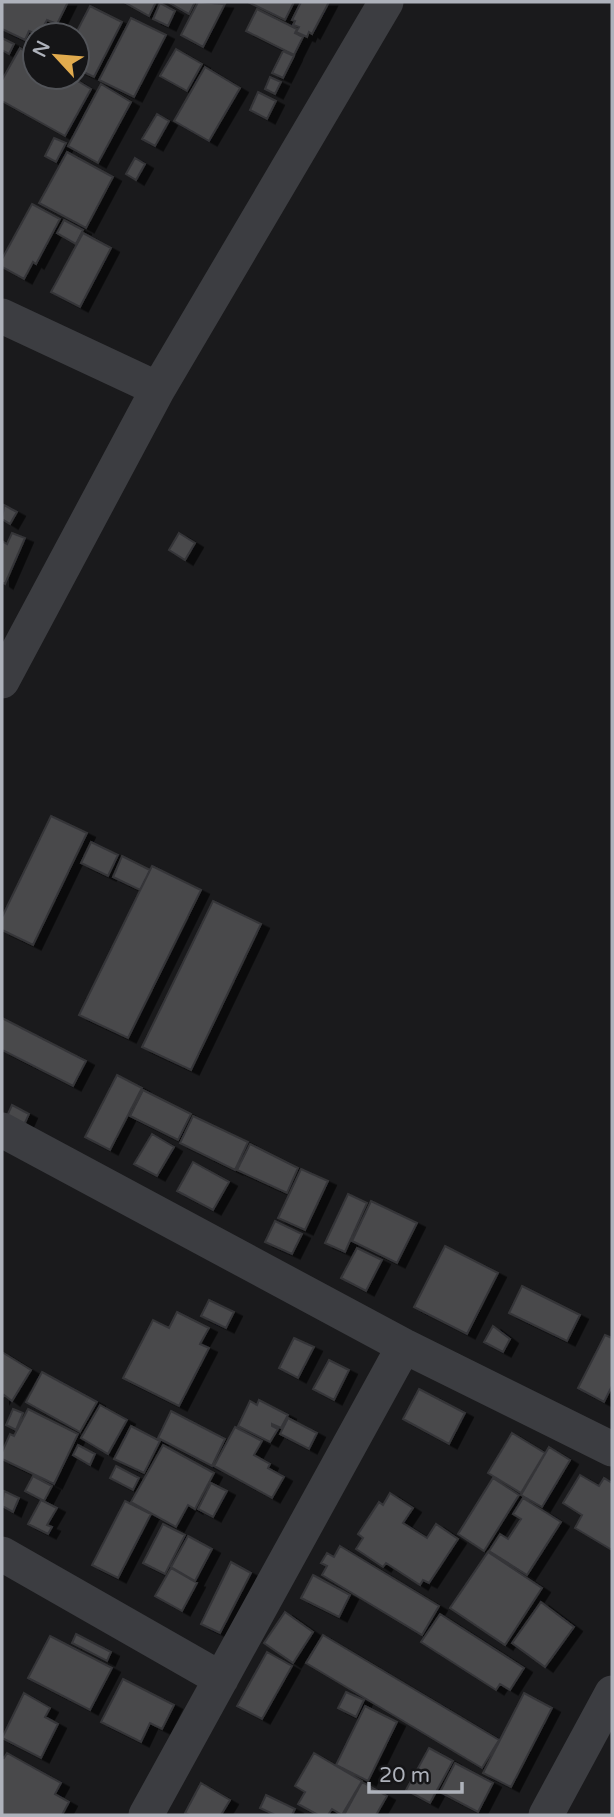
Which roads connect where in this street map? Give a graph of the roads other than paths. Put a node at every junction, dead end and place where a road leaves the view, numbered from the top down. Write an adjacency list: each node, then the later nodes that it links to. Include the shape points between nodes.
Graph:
1 (387, 2): 3 (street)
2 (2, 316): 3 (street)
3 (158, 389): 4 (street)
4 (2, 681)
5 (2, 1130): 6 (street)
6 (404, 1346): 7 (street); 9 (street)
7 (612, 1449)
8 (2, 1554): 9 (street)
9 (221, 1679): 11 (street)
10 (612, 1693): 12 (street)
11 (146, 1815)
12 (546, 1815)

